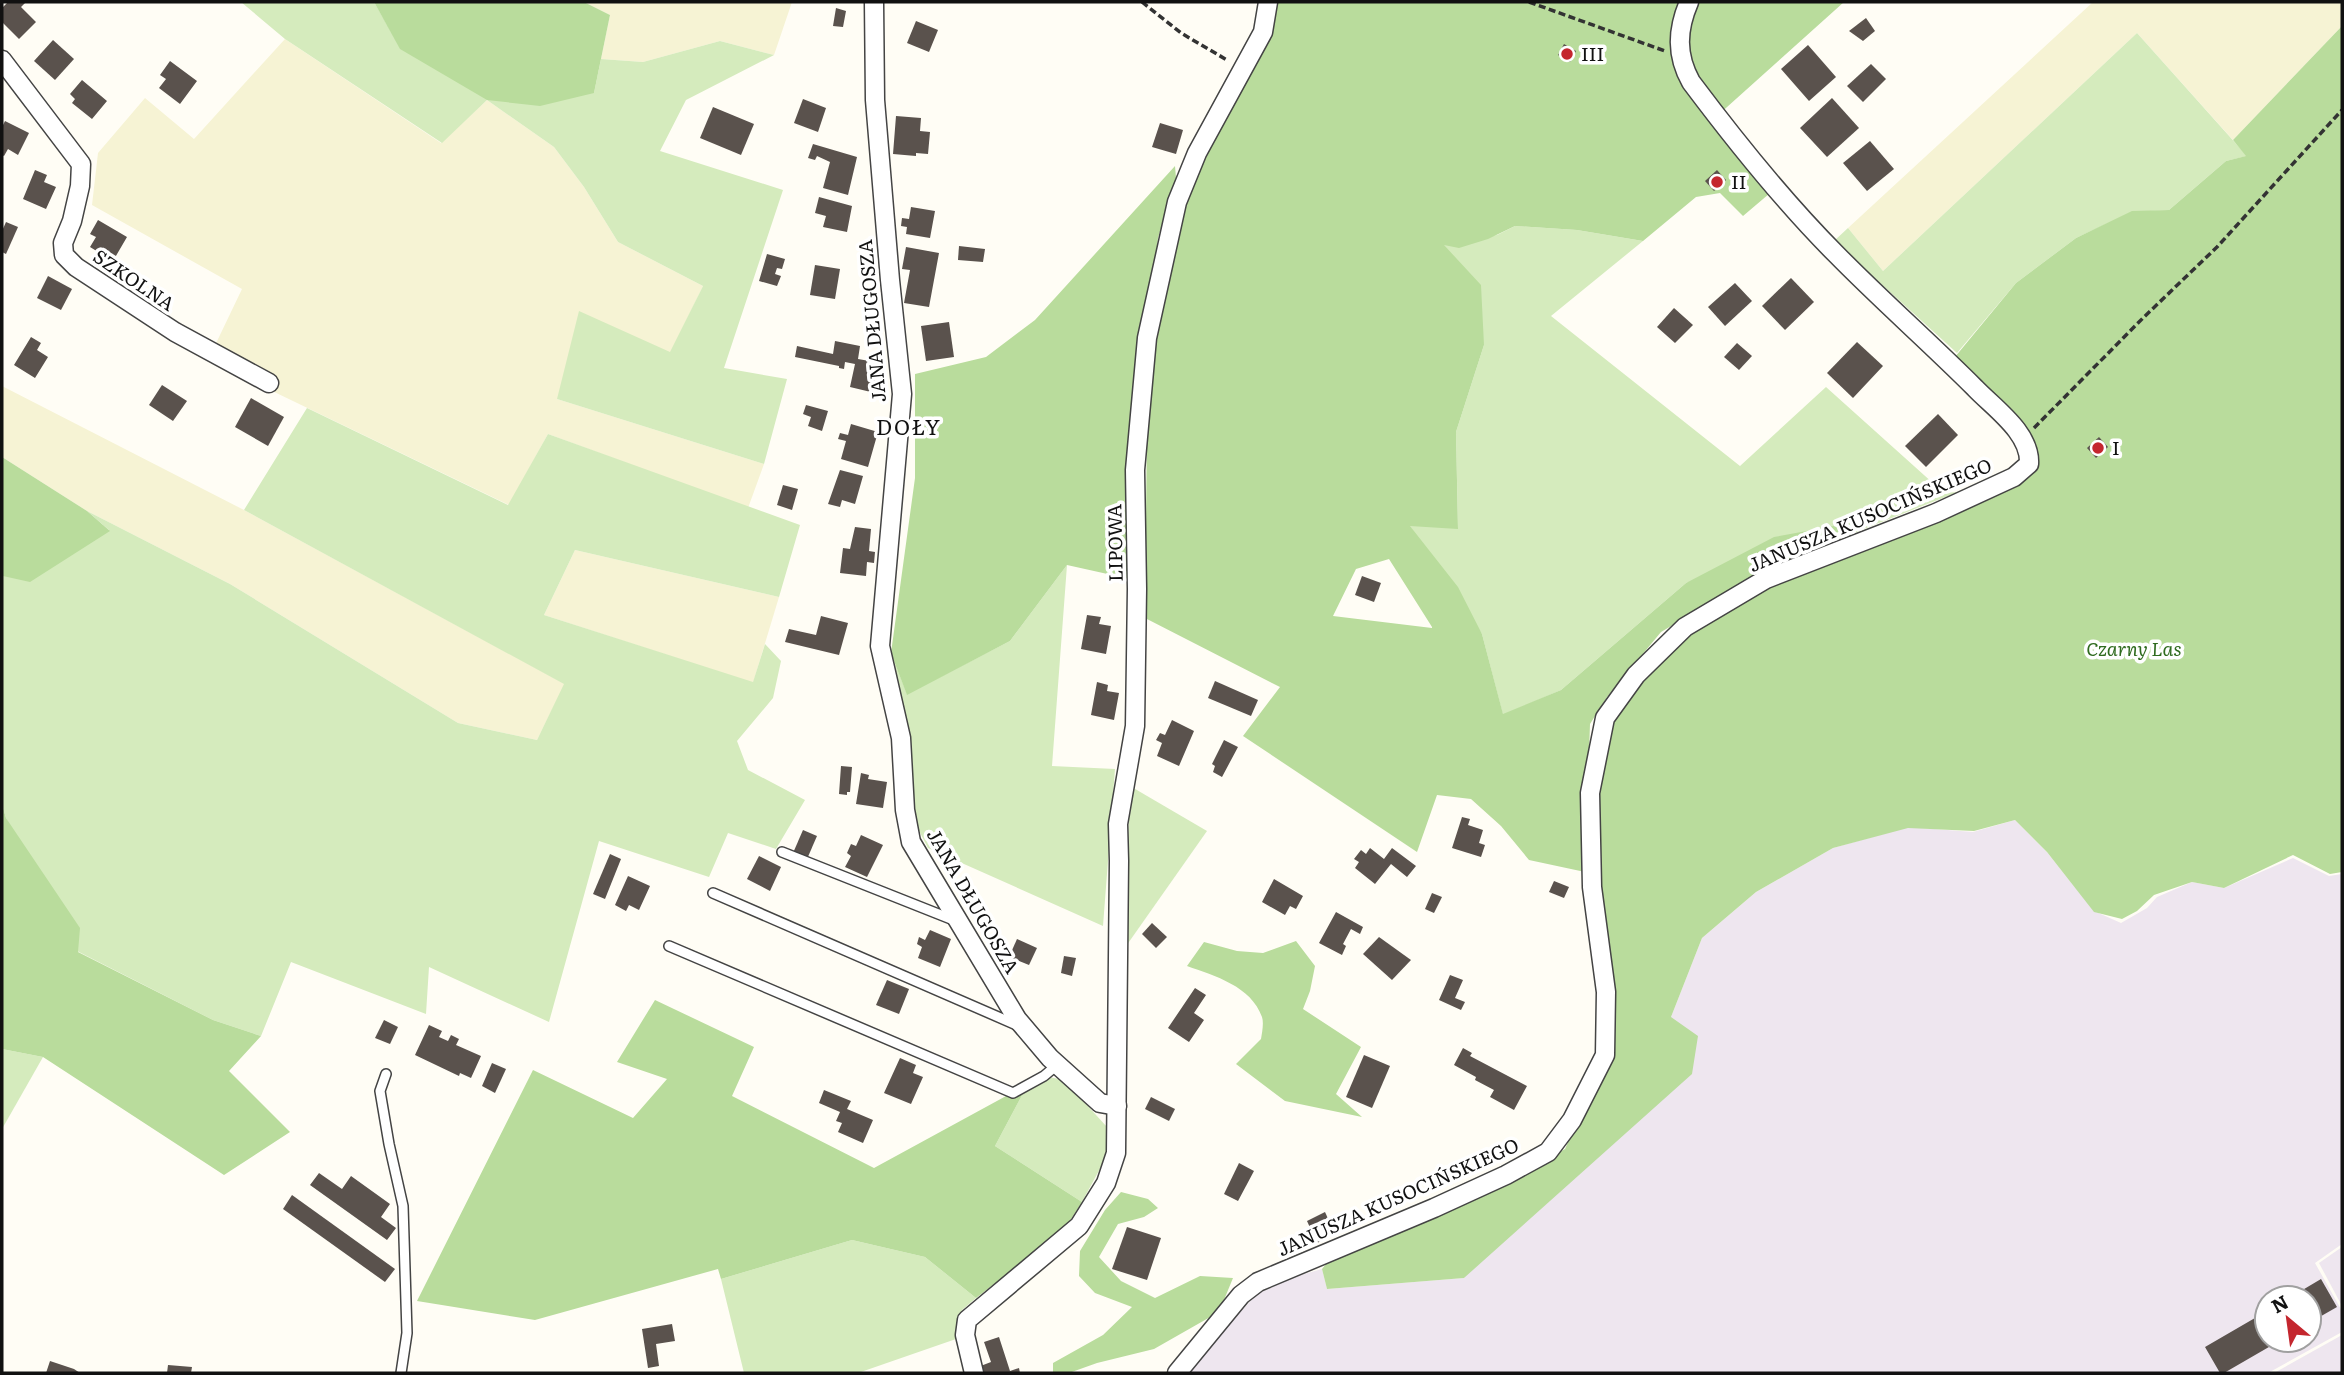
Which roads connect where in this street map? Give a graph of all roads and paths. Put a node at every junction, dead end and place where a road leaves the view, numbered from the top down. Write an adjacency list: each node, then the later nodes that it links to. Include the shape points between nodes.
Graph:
1 (874, 2): 14 (street, JANA DŁUGOSZA, via 875,100 902,394 880,646 901,738 911,842)
2 (1142, 2): 8 (path, via 1181,33)
3 (1268, 2): 8 (street, LIPOWA, via 1263,32)
4 (1529, 2): 6 (path)
5 (1689, 2): 6 (street, via 1681,19)
6 (1680, 57): 11 (street, via 1691,82 1776,188 1836,254 1920,332)
7 (2, 60): 10 (street, SZKOLNA, via 81,164 64,255 175,332)
8 (1244, 70): 19 (street, LIPOWA, via 1197,153 1177,202 1147,338 1135,470 1135,726 1118,824)
9 (2342, 110): 11 (path, via 2217,247)
10 (270, 383)
11 (2023, 439): 22 (street, JANUSZA KUSOCIŃSKIEGO, via 2029,464 2014,477 1937,513 1766,579 1685,627 1636,675 1605,718 1590,793 1592,887 1606,992 1605,1055 1572,1120 1548,1152 1506,1175 1258,1282 1241,1295)
12 (782, 852): 14 (lane)
13 (713, 893): 16 (lane)
14 (958, 922): 16 (street, JANA DŁUGOSZA)
15 (669, 946): 17 (lane, via 1013,1093)
16 (1026, 1029): 17 (street, JANA DŁUGOSZA)
17 (1057, 1065): 19 (street, JANA DŁUGOSZA, via 1100,1103)
18 (386, 1074): 20 (lane, via 380,1091 403,1206 407,1333)
19 (1117, 1106): 21 (street, via 1116,1153 1106,1183 1079,1226 967,1320 965,1335)
20 (401, 1373)
21 (974, 1373)
22 (1177, 1373)

